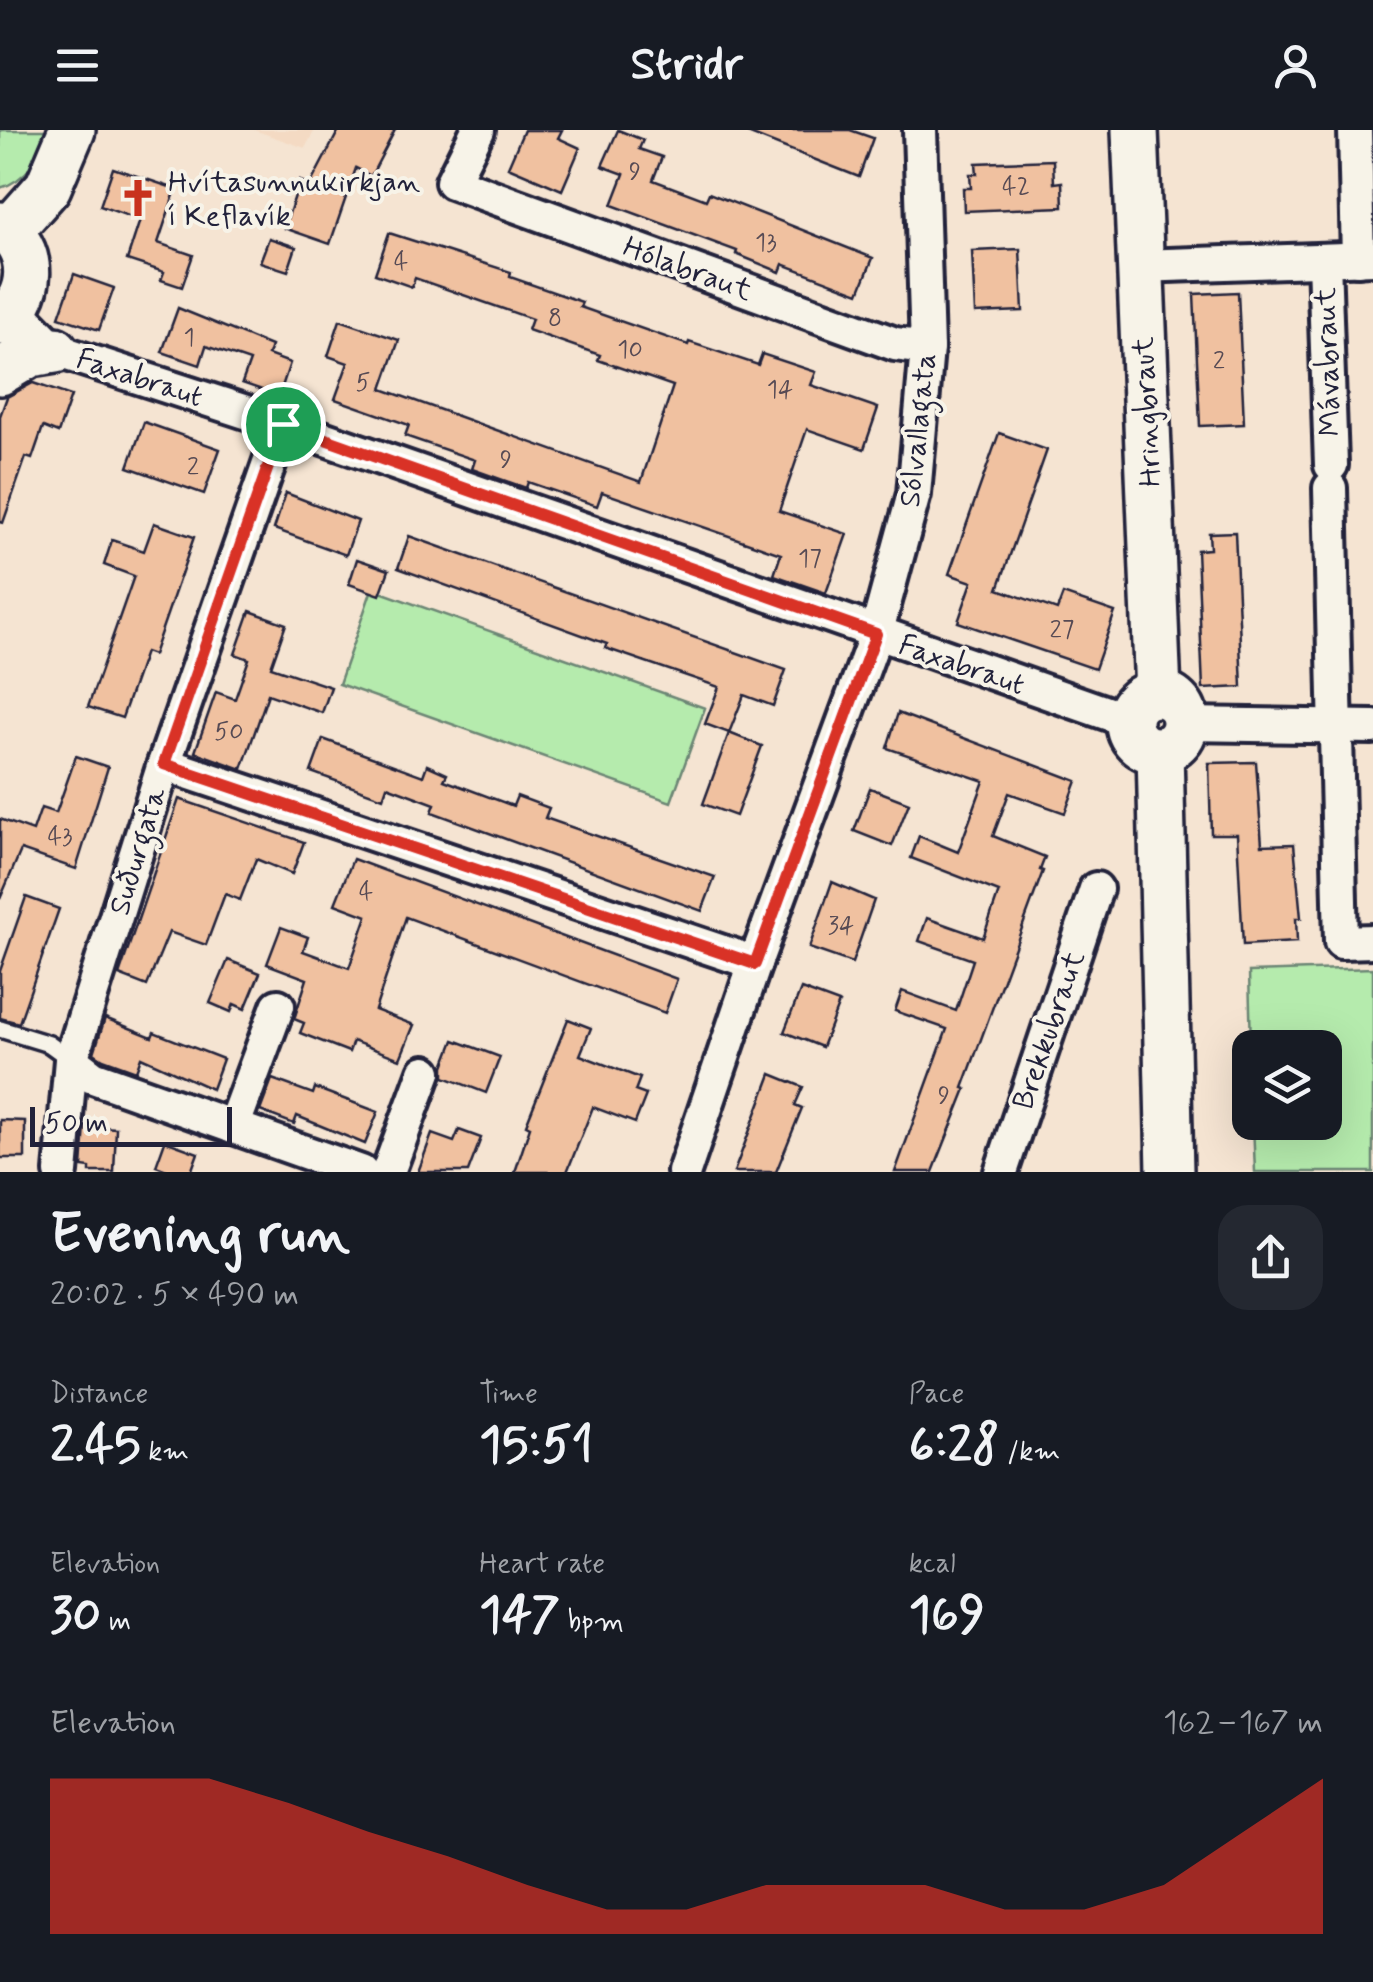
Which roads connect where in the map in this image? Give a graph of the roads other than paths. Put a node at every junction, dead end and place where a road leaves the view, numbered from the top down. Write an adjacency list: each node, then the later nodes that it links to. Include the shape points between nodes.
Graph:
1 (72, 130): 6 (main road, via 48,186)
2 (478, 130): 11 (street, Hólabraut, via 452,182 895,344)
3 (920, 130): 11 (street, Sólvallagata)
4 (1134, 130): 9 (main road, Hringbraut)
5 (1354, 130): 7 (street, Mávabraut)
6 (4, 228): 10 (main road, via 20,244 28,278)
7 (1366, 258): 8 (street, Mávabraut)
8 (1324, 260): 9 (street, Mávabraut); 18 (street, Mávabraut)
9 (1139, 266): 16 (main road, Hringbraut)
10 (8, 316): 12 (street, Faxabraut)
11 (927, 348): 15 (street, Sólvallagata, via 914,494)
12 (55, 350): 13 (main road, via 30,354); 14 (street, Faxabraut)
13 (0, 372)
14 (283, 424): 15 (street, Faxabraut); 19 (street, Suðurgata)
15 (876, 634): 16 (street, Faxabraut); 22 (street, Sólvallagata)
16 (1158, 722): 18 (street, Faxabraut); 33 (main road, Hringbraut)
17 (1373, 727): 18 (street, Faxabraut)
18 (1336, 728): 21 (street, via 1342,942)
19 (164, 764): 22 (street); 25 (street, Suðurgata)
20 (1096, 889): 32 (street, Brekkubraut)
21 (1373, 941)
22 (755, 964): 31 (street, Sólvallagata)
23 (278, 1006): 27 (street)
24 (0, 1028): 25 (lane, via 48,1044)
25 (71, 1060): 27 (street, via 93,1077); 28 (street, Suðurgata)
26 (425, 1072): 30 (street)
27 (233, 1126): 29 (street)
28 (61, 1172)
29 (361, 1172)
30 (388, 1172)
31 (684, 1172)
32 (1000, 1172)
33 (1170, 1172)

